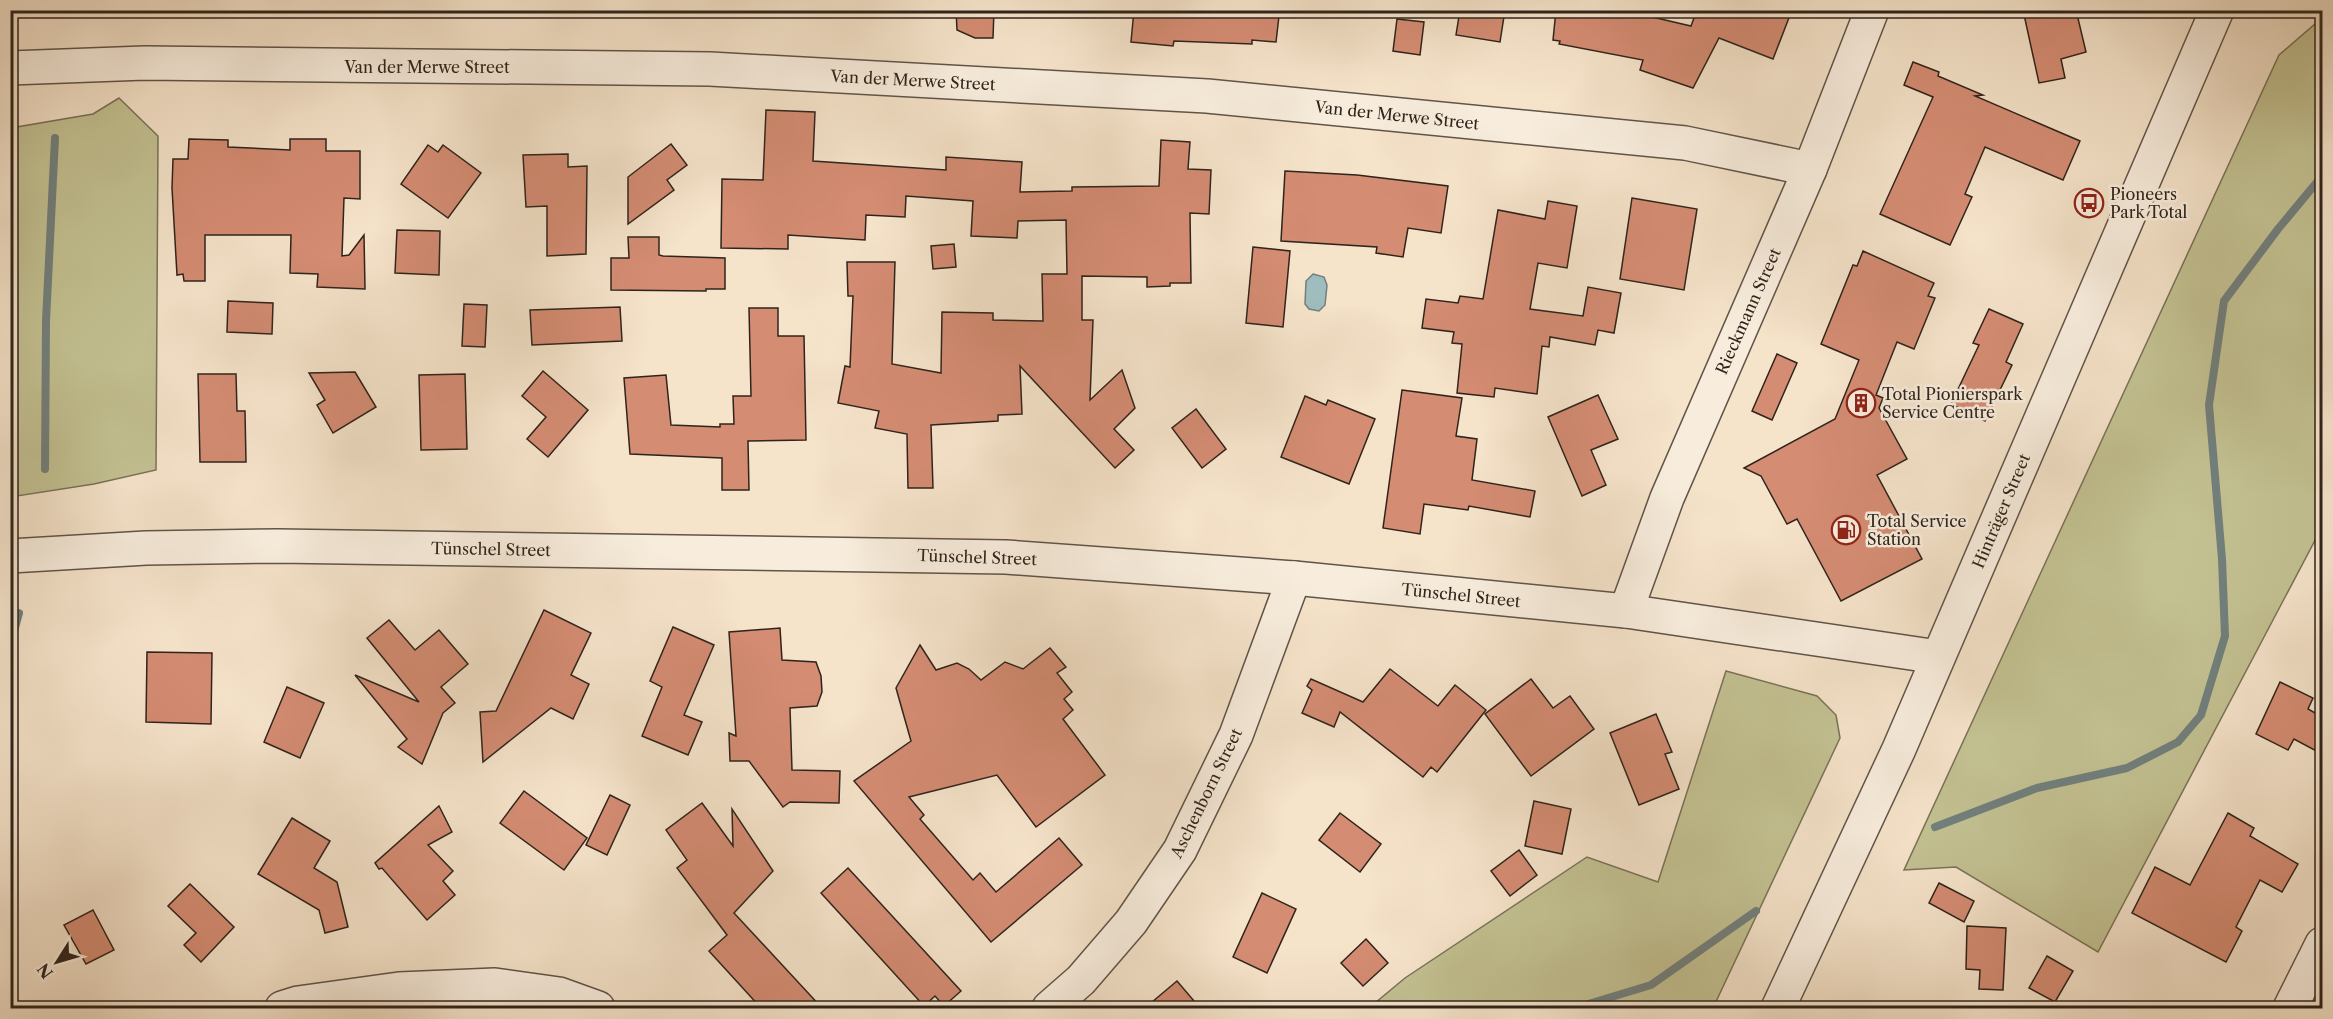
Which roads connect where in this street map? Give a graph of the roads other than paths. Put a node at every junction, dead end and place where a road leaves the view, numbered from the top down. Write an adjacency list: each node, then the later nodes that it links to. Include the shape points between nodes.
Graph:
1 (1872, 10): 6 (street, Rieckmann Street)
2 (2217, 10): 4 (street, Hinträger Street)
3 (2235, 10): 4 (street)
4 (2199, 52): 10 (street, Hinträger Street)
5 (10, 68): 6 (street, Van der Merwe Street, via 145,63 710,69 1184,94 1685,143)
6 (1810, 169): 9 (street, Rieckmann Street, via 1667,498)
7 (10, 556): 8 (street, Tünschel Street, via 278,546 854,554 1006,557)
8 (1294, 578): 9 (street, Tünschel Street); 14 (street, Aschenborn Street, via 1236,735 1180,850 1131,922 1081,980)
9 (1626, 611): 10 (street, Tünschel Street)
10 (1938, 657): 15 (street, Hinträger Street)
11 (2322, 944): 16 (street)
12 (282, 1008): 13 (street, via 399,989 495,985 559,994)
13 (598, 1008)
14 (1049, 1008)
15 (1778, 1008)
16 (2290, 1008)

